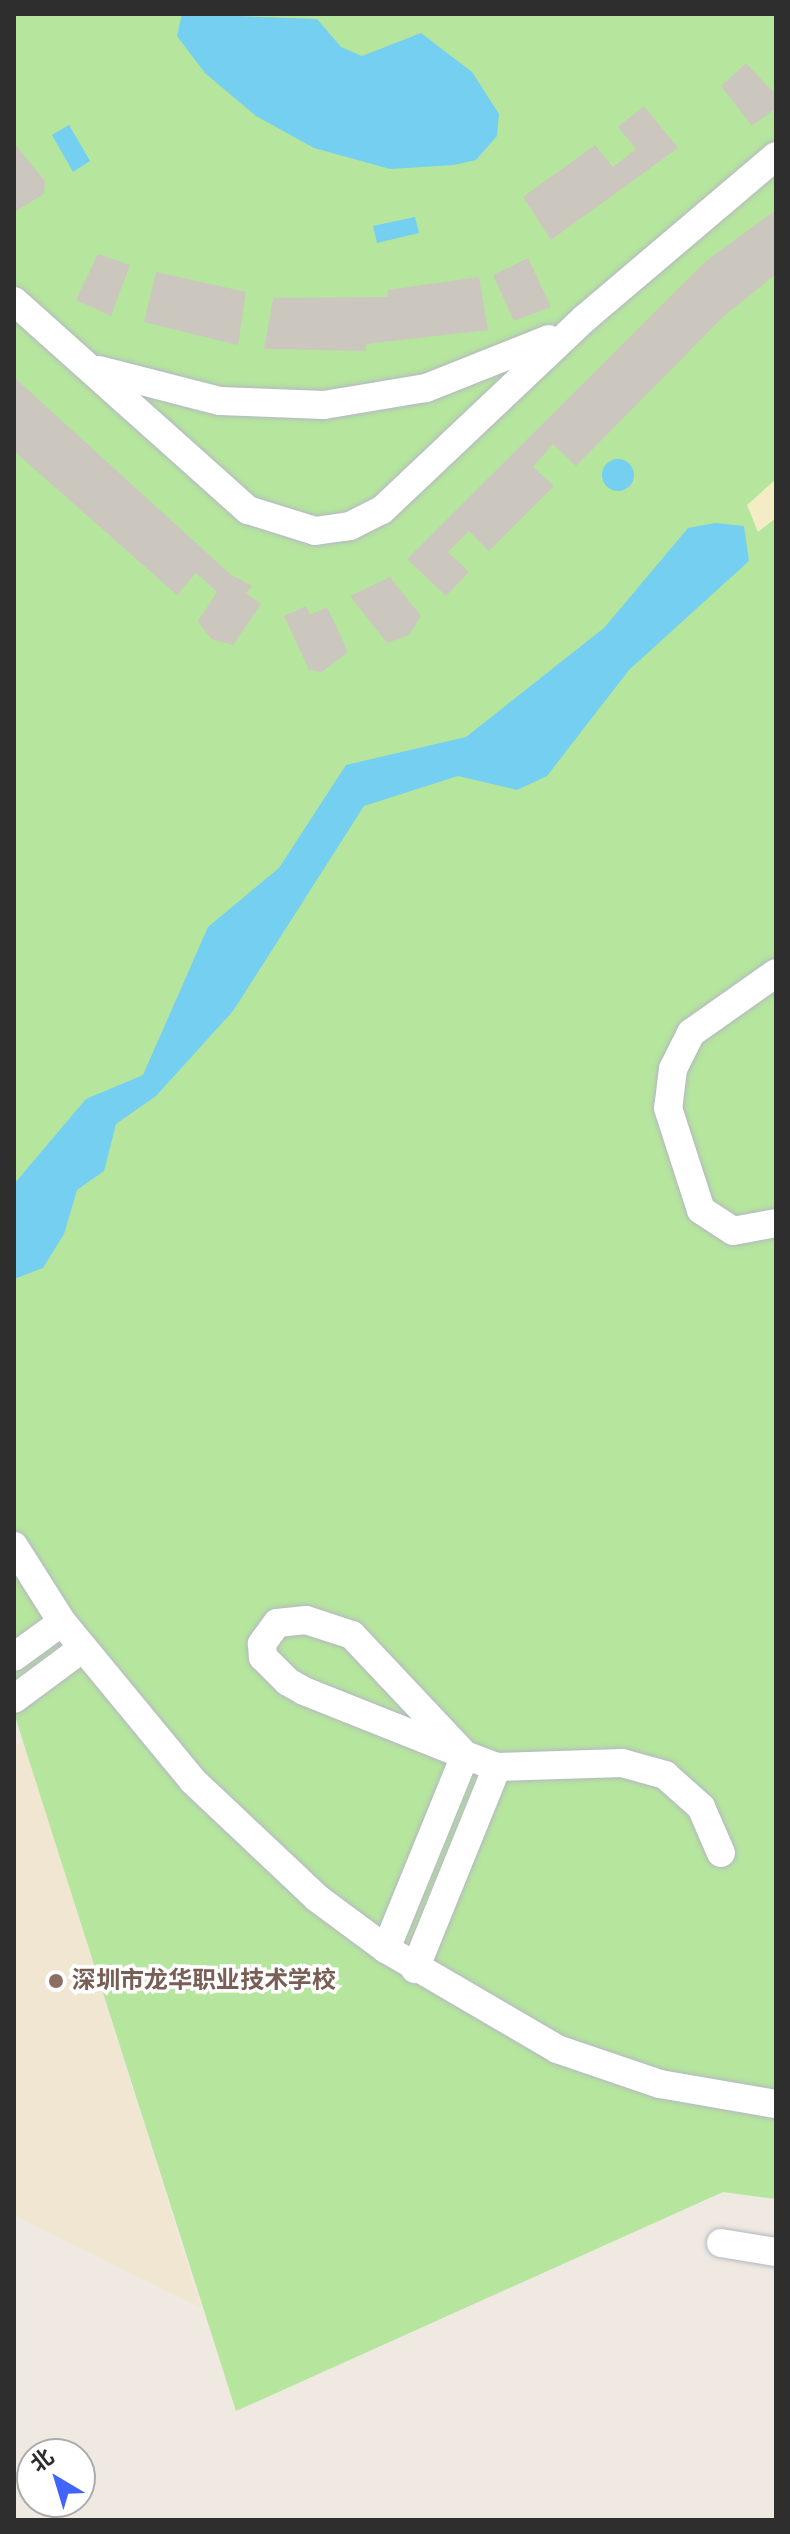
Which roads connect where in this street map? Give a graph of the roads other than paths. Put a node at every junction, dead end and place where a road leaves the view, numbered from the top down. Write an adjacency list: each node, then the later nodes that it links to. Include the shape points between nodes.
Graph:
1 (776, 156): 3 (street)
2 (14, 301): 4 (street)
3 (585, 318): 4 (street, via 460,378 324,405 209,399); 4 (street, via 382,510 315,531 248,510)
4 (87, 366)
5 (776, 973): 6 (street, via 691,1033 673,1069 668,1108 701,1210 733,1231)
6 (776, 1223)
7 (14, 1546): 8 (street)
8 (62, 1622): 9 (street); 10 (street)
9 (83, 1648): 11 (street); 15 (street, via 253,1842)
10 (14, 1657)
11 (14, 1699)
12 (465, 1755): 12 (street, via 288,1682 263,1657 267,1632 306,1620 352,1635); 13 (street); 15 (street)
13 (497, 1767): 14 (street, via 622,1763 665,1775 701,1807); 16 (street)
14 (721, 1853)
15 (386, 1949): 16 (street)
16 (415, 1969): 17 (street, via 507,2026 608,2069)
17 (776, 2104)
18 (721, 2243): 19 (street)
19 (776, 2252)

